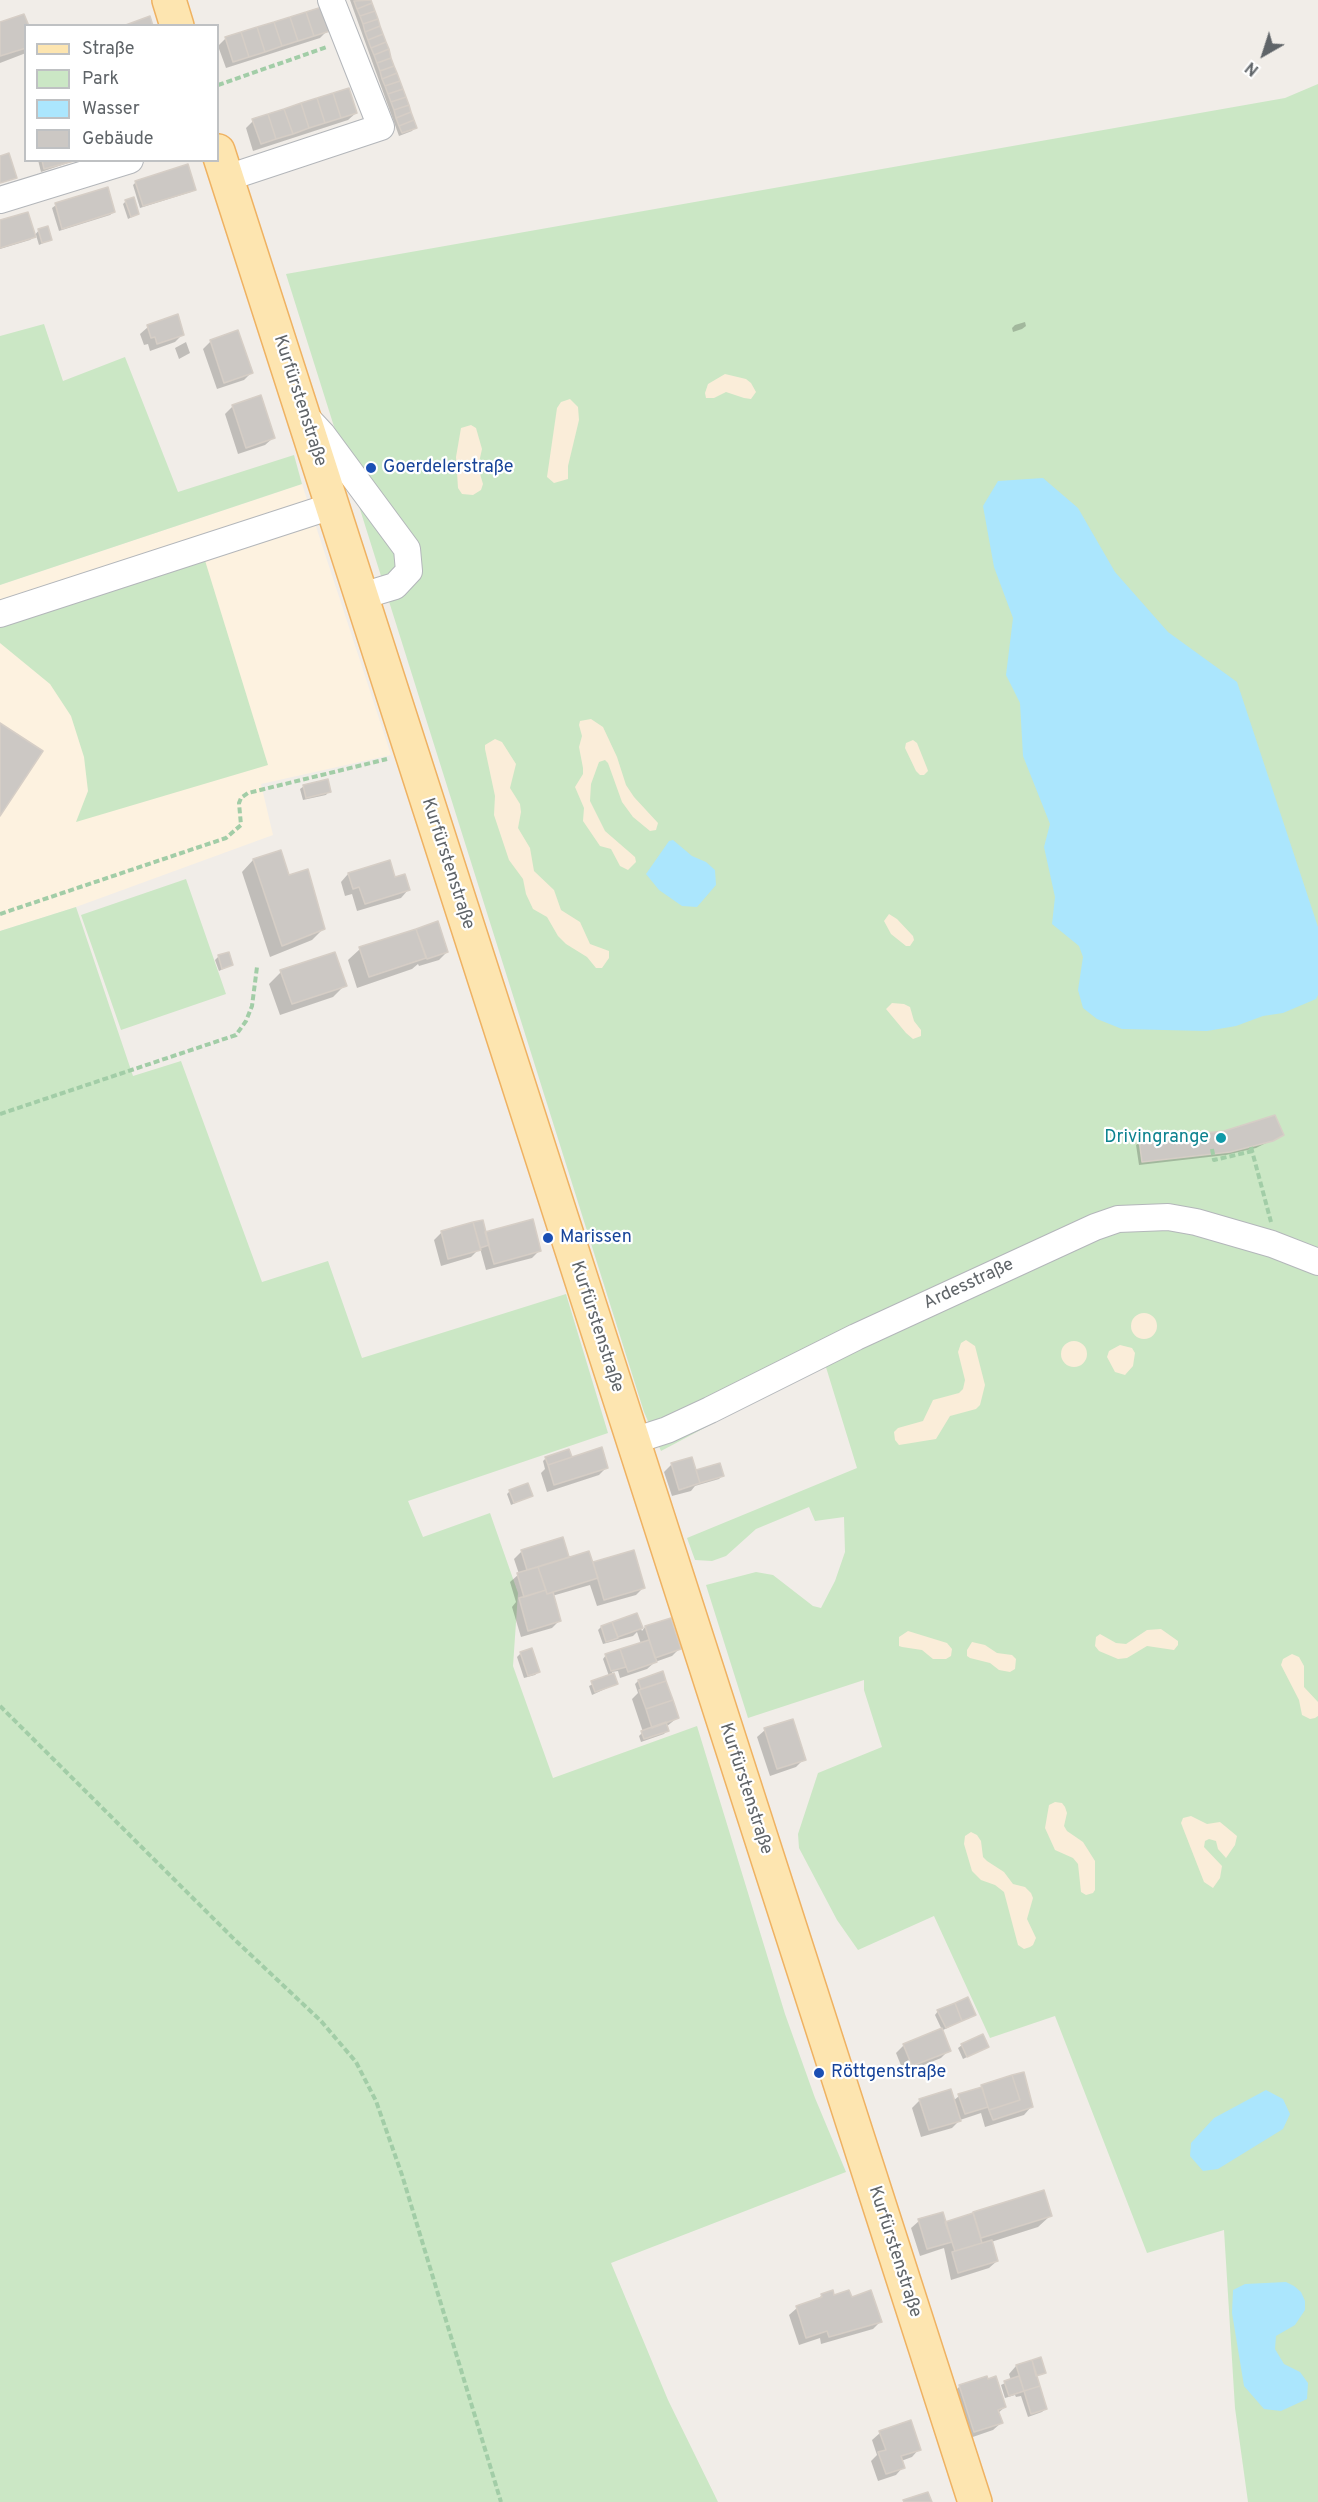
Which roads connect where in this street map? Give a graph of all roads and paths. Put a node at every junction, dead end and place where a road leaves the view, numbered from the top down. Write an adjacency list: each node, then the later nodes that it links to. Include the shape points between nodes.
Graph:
1 (169, 0): 3 (main road)
2 (331, 0): 4 (street)
3 (176, 24)
4 (348, 40): 5 (path); 7 (street, via 381,127)
5 (219, 85)
6 (124, 162): 8 (street)
7 (222, 165): 9 (main road, Kurfürstenstraße)
8 (0, 200)
9 (302, 412): 10 (main road, Kurfürstenstraße); 11 (street, via 407,549 409,571 395,586)
10 (332, 506): 11 (main road, Kurfürstenstraße); 12 (street)
11 (362, 596): 13 (main road, Kurfürstenstraße)
12 (0, 614)
13 (411, 753): 14 (path, via 248,794 239,803 241,825 226,838); 20 (main road, Kurfürstenstraße)
14 (0, 914)
15 (257, 967): 16 (path, via 252,1006 236,1035)
16 (0, 1113)
17 (1212, 1149): 18 (path, via 1214,1157 1252,1149 1273,1230)
18 (1272, 1244): 19 (street, Ardesstraße); 20 (street, Ardesstraße, via 1168,1217 1118,1219 856,1337 700,1415)
19 (1318, 1262)
20 (633, 1441): 23 (main road, Kurfürstenstraße)
21 (0, 1706): 22 (path, via 321,2021 356,2062 376,2101 402,2175)
22 (501, 2502)
23 (975, 2502)

